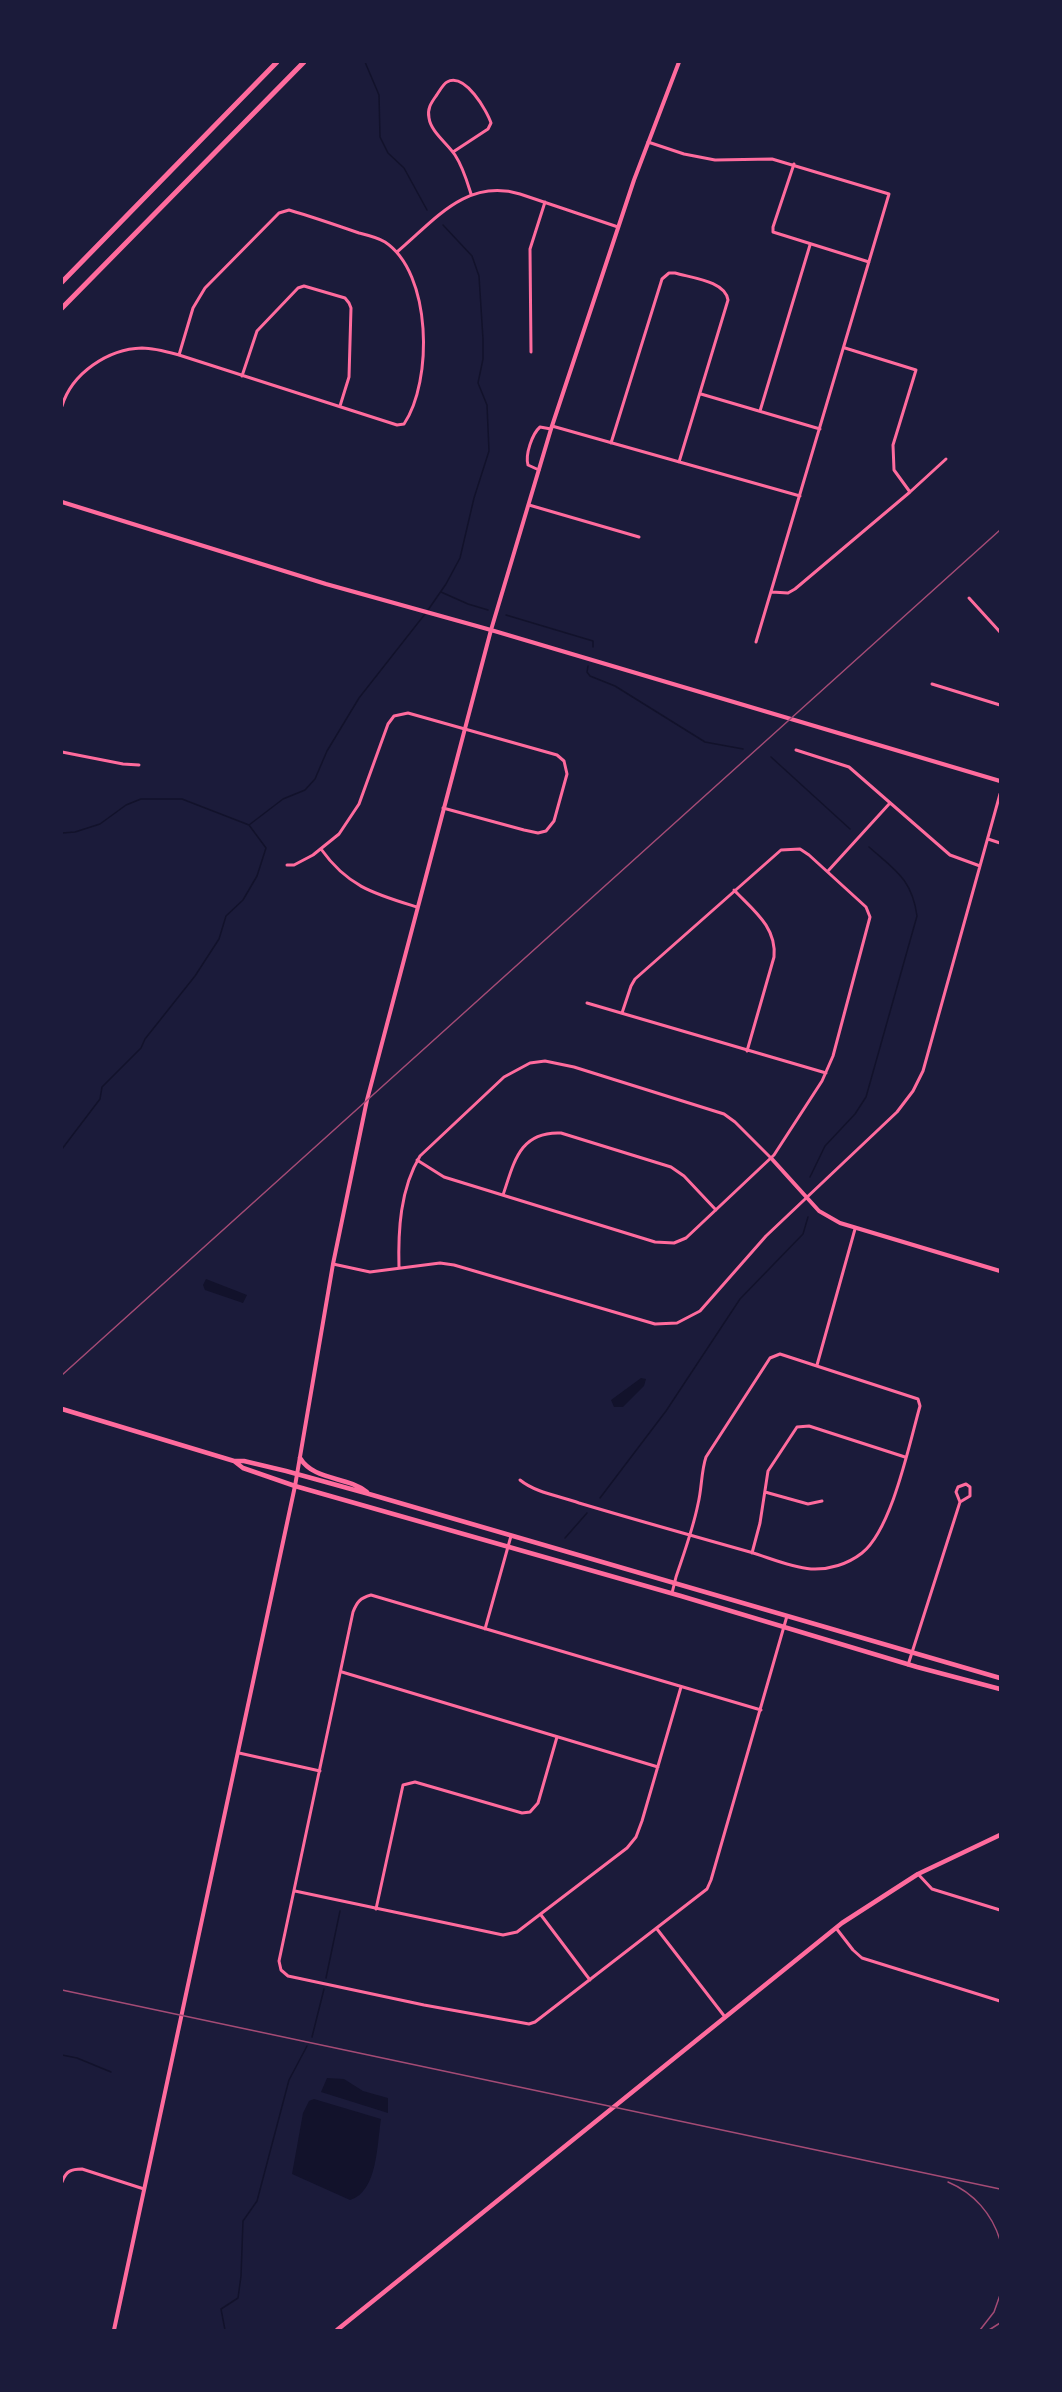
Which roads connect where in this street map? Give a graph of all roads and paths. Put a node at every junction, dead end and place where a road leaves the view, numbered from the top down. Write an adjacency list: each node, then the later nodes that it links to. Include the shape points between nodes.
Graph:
1 (277, 62): 13 (highway)
2 (304, 62): 14 (highway)
3 (679, 62): 4 (street)
4 (648, 142): 6 (street, via 715,160 772,159); 9 (street)
5 (453, 152): 5 (street, via 491,123 471,90 452,81 435,96 428,116); 7 (street)
6 (795, 164): 10 (street, via 773,232); 12 (street, via 889,194)
7 (471, 194): 8 (street, via 506,190); 11 (street)
8 (545, 202): 9 (street); 16 (street, via 530,249)
9 (618, 227): 23 (street)
10 (810, 245): 12 (street); 22 (street)
11 (397, 252): 17 (street, via 383,241 326,221 289,210 279,213 205,288 193,308); 21 (street, via 412,277 424,346 422,375 404,424)
12 (869, 262): 15 (street)
13 (62, 282)
14 (62, 308)
15 (844, 348): 24 (street); 29 (street, via 916,370 892,456 894,470)
16 (531, 352)
17 (179, 355): 18 (street); 20 (street, via 144,348 116,353 90,367 75,382)
18 (242, 376): 21 (street); 21 (street, via 257,332 298,288 304,286 345,298 351,308 350,370)
19 (701, 394): 22 (street); 25 (street, via 728,296 720,286 669,273 662,279); 27 (street)
20 (62, 406)
21 (340, 406)
22 (760, 411): 24 (street)
23 (552, 427): 25 (street); 28 (street); 28 (street, via 535,430 526,458 528,465)
24 (820, 429): 30 (street)
25 (611, 443): 27 (street)
26 (946, 459): 29 (street)
27 (679, 462): 30 (street)
28 (539, 470): 32 (street)
29 (910, 492): 34 (street, via 795,589 789,593)
30 (800, 496): 34 (street)
31 (62, 502): 36 (street, via 315,581)
32 (528, 505): 33 (street); 36 (street)
33 (639, 537)
34 (772, 592): 38 (street)
35 (969, 598): 37 (street)
36 (491, 630): 41 (street); 45 (street)
37 (1000, 632)
38 (756, 642)
39 (932, 684): 40 (street)
40 (1000, 705)
41 (464, 730): 48 (street); 48 (street, via 557,755 564,761 567,774 554,821 542,832); 51 (street, via 408,713 394,716 352,816)
42 (796, 750): 47 (street, via 847,766)
43 (62, 752): 44 (street)
44 (139, 765)
45 (1000, 781)
46 (1000, 794): 49 (street)
47 (890, 803): 53 (street, via 950,855); 54 (street)
48 (443, 808): 56 (street)
49 (988, 839): 50 (street); 53 (street)
50 (1000, 843)
51 (321, 849): 52 (street); 56 (street, via 341,873 361,888)
52 (287, 865)
53 (980, 866): 64 (street, via 917,1085 897,1112)
54 (828, 871): 55 (street, via 800,849 787,849 775,853); 60 (street, via 866,907 870,917)
55 (734, 890): 58 (street, via 635,979); 59 (street, via 772,933 775,945)
56 (417, 907): 67 (street, via 367,1100)
57 (587, 1003): 58 (street)
58 (622, 1013): 59 (street)
59 (747, 1051): 60 (street)
60 (826, 1073): 61 (street)
61 (771, 1158): 62 (street, via 724,1114 545,1061 530,1063 504,1077); 64 (street); 65 (street)
62 (417, 1160): 63 (street, via 444,1177); 68 (street, via 400,1217)
63 (503, 1195): 65 (street, via 665,1243 687,1237); 65 (street, via 523,1146 535,1137 561,1133 670,1167)
64 (806, 1198): 66 (street, via 826,1216); 68 (street, via 766,1236 700,1311 671,1324 645,1321 454,1265)
65 (716, 1210)
66 (855, 1229): 69 (street); 70 (street)
67 (333, 1264): 68 (street, via 364,1272); 73 (street)
68 (399, 1268)
69 (1000, 1271)
70 (817, 1365): 72 (street, via 918,1399 920,1406); 82 (street, via 778,1354 770,1358 706,1457)
71 (62, 1408): 74 (main road)
72 (905, 1457): 78 (street, via 801,1425 768,1471); 85 (street, via 880,1532 860,1554 840,1565 812,1569)
73 (300, 1458): 75 (street); 79 (main road, via 313,1471 359,1486)
74 (234, 1461): 75 (main road); 77 (main road, via 243,1468)
75 (297, 1474): 77 (street); 79 (main road)
76 (520, 1480): 82 (street, via 535,1489)
77 (295, 1485): 84 (main road); 99 (street)
78 (765, 1492): 80 (street, via 808,1504); 85 (street)
79 (369, 1494): 83 (main road)
80 (822, 1501)
81 (960, 1502): 81 (street, via 972,1491 966,1484 956,1492); 91 (street)
82 (689, 1535): 85 (street); 86 (street)
83 (511, 1536): 84 (street); 86 (main road)
84 (508, 1546): 87 (main road); 90 (street)
85 (752, 1553)
86 (674, 1583): 87 (street); 88 (main road)
87 (672, 1593): 89 (main road)
88 (787, 1616): 89 (street); 91 (main road)
89 (784, 1627): 92 (main road); 97 (street)
90 (485, 1629): 93 (street, via 371,1595 362,1597 356,1603); 95 (street)
91 (911, 1653): 92 (street); 94 (main road)
92 (908, 1665): 96 (main road)
93 (342, 1672): 98 (street); 101 (street)
94 (1000, 1678)
95 (681, 1687): 97 (street); 100 (street)
96 (1000, 1689)
97 (761, 1710): 109 (street, via 709,1886)
98 (557, 1737): 100 (street); 105 (street, via 538,1801 530,1812 414,1782 404,1785)
99 (239, 1753): 101 (street); 114 (street)
100 (658, 1767): 107 (street, via 632,1842)
101 (320, 1771): 104 (street)
102 (1000, 1835): 103 (main road)
103 (918, 1874): 106 (street, via 932,1889); 108 (main road)
104 (295, 1891): 105 (street); 110 (street, via 279,1961 286,1975 529,2024)
105 (376, 1908): 107 (street, via 503,1935 517,1932)
106 (1000, 1910)
107 (541, 1915): 110 (street)
108 (836, 1928): 111 (street, via 862,1958); 112 (main road)
109 (657, 1929): 110 (street); 112 (street)
110 (590, 1980)
111 (1000, 2001)
112 (725, 2017): 116 (main road)
113 (62, 2182): 114 (street, via 64,2174 82,2169)
114 (144, 2189): 115 (street)
115 (114, 2331)
116 (337, 2331)

